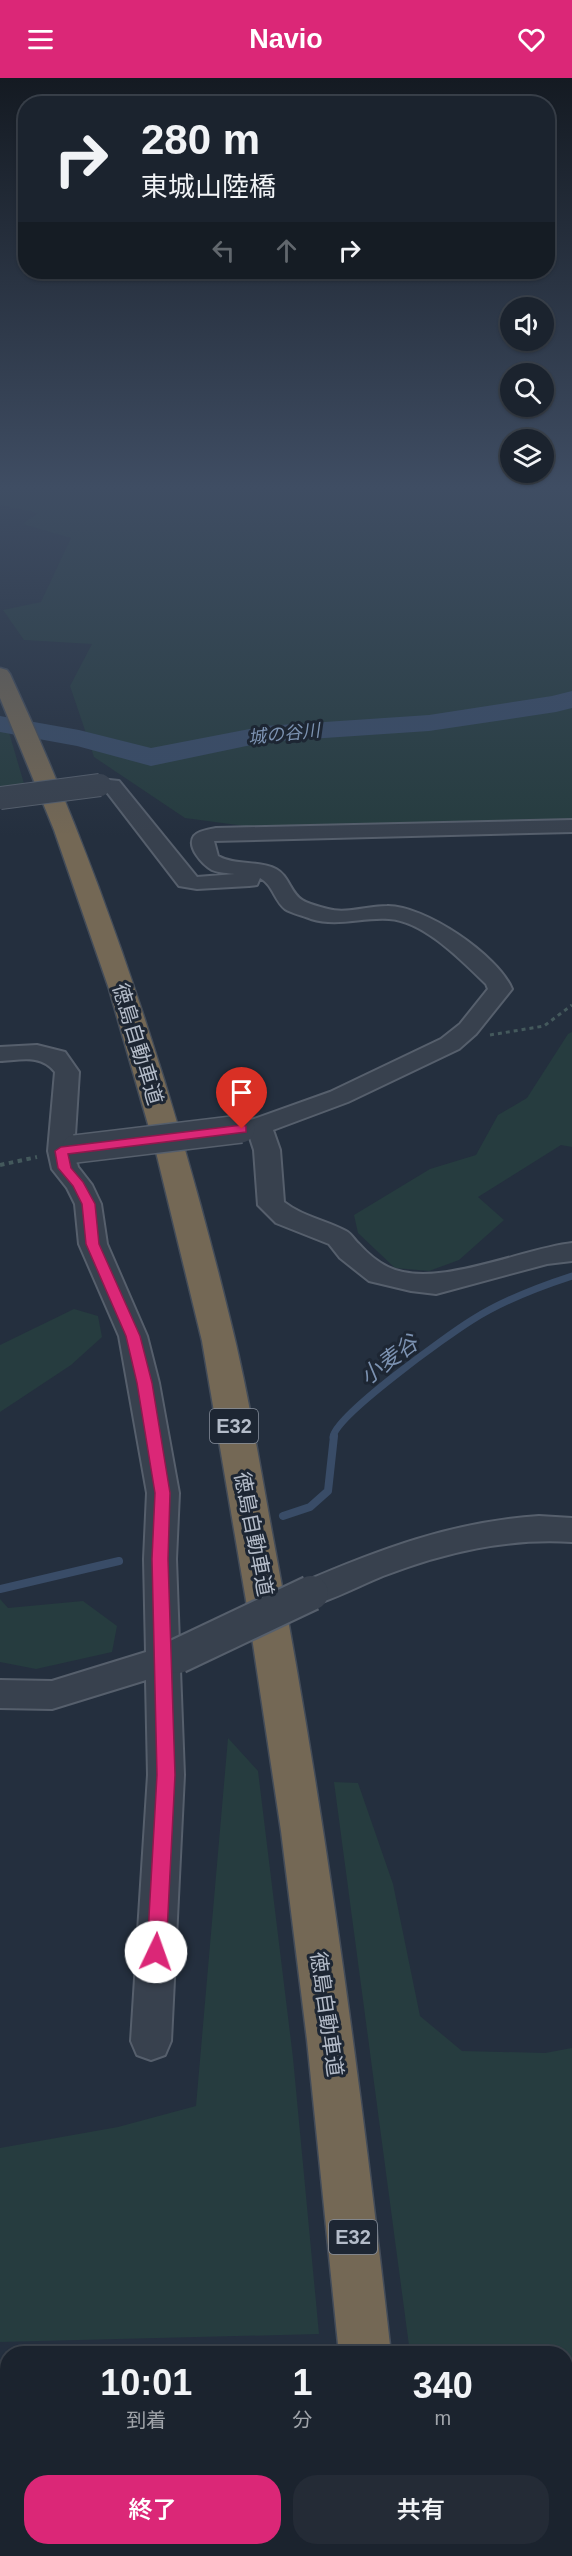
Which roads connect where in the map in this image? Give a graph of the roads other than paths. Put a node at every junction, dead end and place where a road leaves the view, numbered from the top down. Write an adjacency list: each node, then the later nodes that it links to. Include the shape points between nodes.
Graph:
1 (0, 674): 13 (highway, 徳島自動車道 / E32, via 77,857 141,1046 214,1319 282,1684 342,2120)
2 (0, 798): 4 (street, bridge, via 112,785 187,881)
3 (572, 826): 4 (street, via 216,834 203,838 204,850 221,866 249,868)
4 (276, 878): 6 (street, via 293,904 319,914 333,917 389,912 448,935 497,981 500,989 468,1029 450,1044 339,1097)
5 (0, 1054): 7 (street, via 37,1052 56,1057 67,1072)
6 (250, 1128): 7 (street, bridge); 8 (street, via 267,1150 271,1205 286,1217 339,1238 350,1252 379,1274 436,1285)
7 (68, 1150): 10 (street, via 64,1168 79,1185 88,1204 93,1244 133,1336 144,1383 163,1493 160,1559)
8 (572, 1252)
9 (572, 1530): 10 (street, bridge, via 543,1526 459,1539 363,1570)
10 (169, 1659): 11 (street, via 52,1695); 12 (street)
11 (0, 1694)
12 (151, 2041)
13 (364, 2346)

